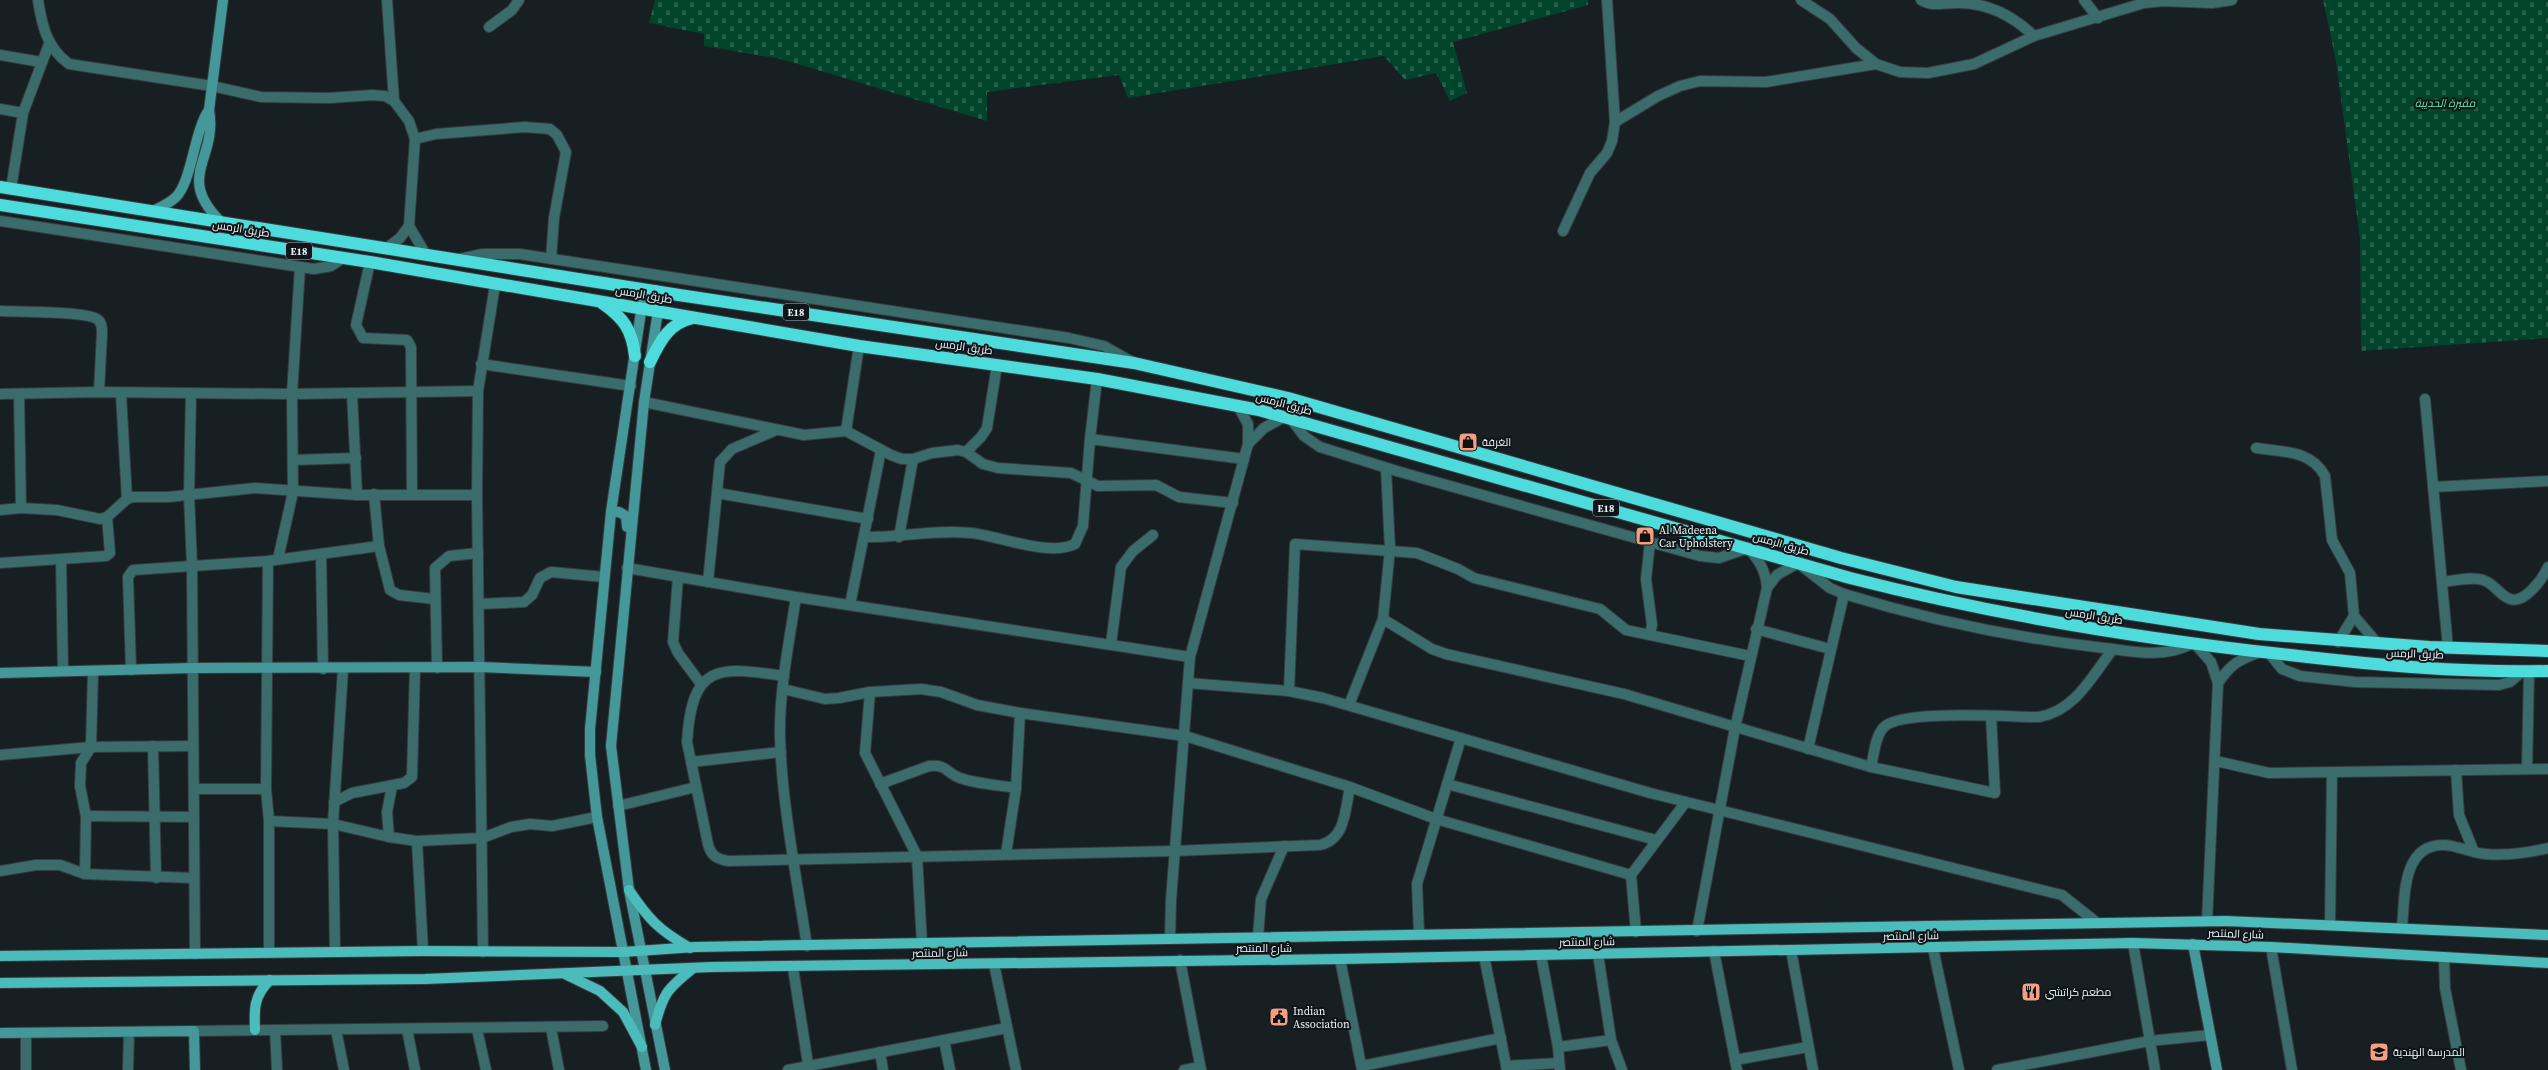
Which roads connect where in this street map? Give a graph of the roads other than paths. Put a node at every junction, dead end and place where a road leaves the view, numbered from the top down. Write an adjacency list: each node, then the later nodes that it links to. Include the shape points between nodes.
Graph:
1 (223, 0): 17 (main road)
2 (387, 0): 18 (street)
3 (519, 0): 11 (street, via 512,10)
4 (1607, 0): 22 (street)
5 (1801, 0): 16 (street, via 1830,19 1856,48)
6 (1921, 0): 12 (street, via 1934,5 1957,3 1991,8 2022,24)
7 (2084, 0): 10 (street)
8 (2232, 0): 10 (street, via 2212,3 2144,3)
9 (37, 1): 13 (street)
10 (2098, 18): 12 (street)
11 (489, 27)
12 (2034, 36): 16 (street, via 1965,66 1928,73 1900,72)
13 (49, 44): 15 (street); 17 (street, via 57,56 69,64)
14 (0, 55): 15 (street)
15 (41, 62): 21 (street)
16 (1876, 64): 22 (street, via 1774,81 1700,81 1680,86 1658,96)
17 (212, 86): 18 (street, via 261,97 330,98 372,95 384,96); 20 (main road)
18 (394, 101): 23 (street, via 409,121)
19 (0, 109): 21 (street)
20 (209, 110): 26 (main road, via 202,123 180,192 171,201); 28 (main road, via 210,124 199,187 205,204)
21 (23, 113): 24 (street)
22 (1615, 122): 30 (street, via 1607,153 1590,173)
23 (415, 139): 29 (street); 34 (street, via 436,134 525,127 550,129 557,135 566,152 554,218)
24 (6, 188): 26 (highway, طريق الرمس / E18)
25 (0, 205): 33 (highway, طريق الرمس / E18)
26 (153, 211): 28 (highway, طريق الرمس / E18)
27 (0, 221): 37 (street)
28 (220, 221): 31 (highway, طريق الرمس / E18)
29 (409, 226): 31 (street); 32 (street)
30 (1564, 232)
31 (388, 248): 32 (highway, طريق الرمس / E18)
32 (425, 253): 35 (highway, طريق الرمس / E18)
33 (343, 258): 36 (highway, طريق الرمس / E18); 37 (street, via 322,268)
34 (551, 258): 35 (street, via 496,253); 48 (street, via 1069,338 1104,346)
35 (459, 259): 39 (highway, طريق الرمس / E18)
36 (370, 262): 38 (highway, طريق الرمس / E18); 55 (street, via 356,325 358,332 363,338 406,340 410,343)
37 (300, 267): 61 (street)
38 (495, 285): 40 (highway, طريق الرمس / E18); 49 (street)
39 (648, 291): 41 (main road); 43 (main road); 48 (highway, طريق الرمس / E18)
40 (598, 300): 41 (highway, طريق الرمس / E18); 46 (highway, via 625,322 633,339)
41 (641, 308): 43 (highway, طريق الرمس / E18); 46 (main road)
42 (0, 310): 54 (street, via 76,313 97,319 102,324)
43 (658, 311): 44 (highway, طريق الرمس / E18); 47 (main road)
44 (696, 317): 45 (highway, طريق الرمس / E18); 47 (highway, via 668,330)
45 (859, 346): 50 (highway, طريق الرمس / E18); 67 (street)
46 (635, 356): 52 (main road)
47 (650, 362): 63 (main road)
48 (1134, 362): 126 (highway, طريق الرمس / E18, via 1288,398 1841,558 1956,587 2259,634)
49 (481, 364): 52 (street); 53 (street)
50 (997, 365): 51 (highway, طريق الرمس / E18); 72 (street, via 987,428 982,437)
51 (1097, 379): 64 (highway, طريق الرمس / E18); 68 (street)
52 (631, 386): 92 (main road)
53 (478, 391): 55 (street); 87 (street)
54 (99, 392): 59 (street); 60 (street)
55 (412, 392): 57 (street); 84 (street)
56 (191, 393): 60 (street); 61 (street); 85 (street)
57 (352, 393): 61 (street); 73 (street)
58 (0, 394): 59 (street)
59 (19, 394): 90 (street)
60 (121, 394): 88 (street)
61 (292, 394): 76 (street)
62 (2425, 399): 80 (street)
63 (644, 402): 66 (street); 111 (main road)
64 (1238, 406): 65 (highway, طريق الرمس / E18); 69 (street, via 1248,424)
65 (1287, 418): 69 (street, via 1264,428); 77 (street, via 1313,444); 100 (highway, طريق الرمس / E18)
66 (774, 431): 67 (street, via 804,435); 82 (street, via 732,449 724,456 720,462)
67 (846, 431): 71 (street)
68 (1090, 439): 75 (street); 78 (street)
69 (1248, 444): 75 (street)
70 (2256, 448): 122 (street, via 2308,457 2321,469 2325,476 2332,540 2350,573)
71 (881, 450): 74 (street, via 902,459); 94 (street)
72 (966, 452): 74 (street, via 949,450); 78 (street, via 990,466 1071,472)
73 (356, 458): 76 (street); 86 (street)
74 (913, 459): 97 (street)
75 (1244, 459): 89 (street)
76 (293, 460): 81 (street)
77 (1386, 468): 98 (street); 101 (street)
78 (1086, 481): 89 (street, via 1104,486 1156,485 1179,496); 97 (street, via 1083,526 1075,544 1066,548 1034,546 992,536 956,532 934,531)
79 (2548, 481): 80 (street)
80 (2433, 487): 115 (street)
81 (293, 492): 85 (street, via 254,488); 86 (street); 105 (street)
82 (717, 493): 94 (street); 114 (street)
83 (374, 494): 84 (street); 86 (street); 99 (street)
84 (412, 494): 87 (street)
85 (189, 495): 88 (street); 109 (street)
86 (357, 495)
87 (477, 495): 102 (street)
88 (127, 499): 93 (street)
89 (1232, 503): 136 (street)
90 (21, 508): 91 (street); 93 (street, via 73,512 100,519)
91 (0, 510)
92 (610, 512): 111 (main road, via 623,514 628,520 623,558); 112 (main road)
93 (107, 517): 104 (street, via 110,553 106,556)
94 (868, 519): 96 (street)
95 (1153, 535): 127 (street, via 1133,551 1121,568)
96 (864, 537): 97 (street); 121 (street)
97 (899, 537)
98 (1650, 542): 100 (street, via 1706,558 1719,558); 125 (street, via 1646,579 1652,625)
99 (379, 546): 103 (street); 119 (street, via 390,590 399,595)
100 (1748, 548): 108 (highway, طريق الرمس / E18); 116 (street, via 1764,571)
101 (1390, 550): 123 (street); 125 (street, via 1417,553 1474,578 1600,609 1626,630); 156 (street, via 1295,544)
102 (478, 553): 119 (street, via 449,556 438,563 435,568); 120 (street)
103 (321, 554): 105 (street); 142 (street)
104 (61, 559): 107 (street); 145 (street)
105 (278, 559): 106 (street)
106 (268, 561): 109 (street); 139 (street)
107 (0, 563)
108 (1798, 563): 116 (street, via 1777,575); 117 (street, via 1830,588); 128 (highway, طريق الرمس / E18, via 1925,597 2054,623)
109 (192, 566): 138 (street); 144 (street, via 140,569 130,572 128,577)
110 (2548, 567): 115 (street, via 2526,595 2517,600 2510,599 2482,580)
111 (627, 568): 113 (street); 187 (main road, via 611,746)
112 (604, 577): 120 (street, via 551,572 540,578 532,596 524,602); 148 (main road)
113 (678, 577): 114 (street); 154 (street, via 673,642)
114 (708, 582): 118 (street)
115 (2442, 582): 130 (street)
116 (1767, 588): 124 (street)
117 (1844, 594): 131 (street); 132 (street, via 2007,635)
118 (796, 597): 121 (street); 151 (street)
119 (434, 599): 141 (street)
120 (478, 604): 137 (street)
121 (850, 605): 127 (street)
122 (2354, 616): 126 (street, via 2348,630); 129 (street)
123 (1383, 619): 158 (street); 161 (street, via 1432,649 1446,654 1624,694 1690,712)
124 (1756, 629): 131 (street); 135 (street)
125 (1650, 634): 135 (street)
126 (2338, 642): 129 (highway, طريق الرمس / E18)
127 (1111, 644): 136 (street)
128 (2193, 644): 132 (street, via 2163,653); 134 (highway, طريق الرمس / E18); 153 (street, via 2211,662)
129 (2378, 644): 130 (highway, طريق الرمس / E18)
130 (2448, 648): 133 (highway, طريق الرمس / E18)
131 (1830, 649): 167 (street)
132 (2113, 649): 160 (street, via 2072,703 2053,714 2039,717)
133 (2548, 651)
134 (2264, 653): 149 (highway, طريق الرمس / E18, via 2375,665); 149 (street, via 2294,674 2355,682 2499,685 2510,682); 153 (street, via 2240,659 2228,667)
135 (1750, 656): 161 (street)
136 (1190, 657): 152 (street)
137 (480, 667): 141 (main road); 148 (main road); 197 (street)
138 (193, 668): 139 (main road); 144 (main road); 165 (street)
139 (267, 668): 142 (main road); 184 (street)
140 (415, 668): 141 (main road); 143 (main road); 179 (street, via 414,772 404,783)
141 (436, 668)
142 (323, 669): 143 (main road)
143 (343, 669): 185 (street)
144 (131, 670): 147 (main road)
145 (63, 671): 147 (main road); 150 (main road)
146 (2548, 671): 149 (highway, طريق الرمس / E18)
147 (93, 672): 166 (street)
148 (596, 672): 192 (main road, via 590,736)
149 (2526, 672): 173 (street)
150 (0, 673)
151 (784, 676): 154 (street, via 726,670 713,674); 155 (street)
152 (1188, 683): 156 (street); 162 (street)
153 (2218, 683): 170 (street)
154 (701, 684): 171 (street, via 688,726 687,742)
155 (783, 689): 157 (street, via 825,699); 168 (street)
156 (1289, 691): 158 (street)
157 (870, 692): 159 (street, via 921,689 941,692 977,705); 177 (street, via 865,752)
158 (1349, 706): 163 (street)
159 (1020, 713): 162 (street); 182 (street)
160 (1991, 716): 172 (street, via 1936,716 1892,721 1879,734); 172 (street, via 1995,794)
161 (1735, 728): 167 (street); 188 (street)
162 (1185, 736): 181 (street); 202 (street)
163 (1460, 738): 178 (street); 186 (street)
164 (154, 746): 165 (street); 166 (street); 190 (street)
165 (193, 746): 183 (street)
166 (91, 747): 169 (street); 189 (street, via 81,763 80,786)
167 (1808, 748): 172 (street)
168 (781, 752): 171 (street); 206 (street)
169 (0, 755)
170 (2216, 761): 176 (street, via 2269,774); 213 (street)
171 (691, 762): 180 (street)
172 (1871, 767)
173 (2527, 769): 174 (street); 175 (street)
174 (2548, 769)
175 (2456, 770): 176 (street); 203 (street, via 2459,815)
176 (2332, 772): 215 (street)
177 (880, 784): 182 (street, via 938,765 960,778); 205 (street)
178 (1447, 784): 193 (street); 198 (street)
179 (392, 786): 185 (street, via 352,794); 196 (street, via 387,812)
180 (696, 787): 187 (street); 206 (street, via 712,856 728,861)
181 (1350, 787): 193 (street); 200 (street, via 1341,830 1336,838 1320,845)
182 (1016, 788): 204 (street)
183 (194, 789): 184 (street); 191 (street)
184 (266, 789): 194 (street)
185 (334, 802): 195 (street)
186 (1685, 802): 188 (street); 198 (street)
187 (618, 806): 212 (main road)
188 (1718, 811): 214 (street, via 2062,895); 217 (street)
189 (86, 816): 190 (street); 208 (street)
190 (155, 816): 191 (street); 210 (street)
191 (194, 817): 211 (street)
192 (597, 818): 197 (street, via 552,826 530,824 511,827); 237 (main road)
193 (1436, 819): 209 (street); 219 (street, via 1417,884)
194 (269, 821): 195 (street); 234 (street)
195 (333, 824): 196 (street); 235 (street)
196 (389, 837): 199 (street)
197 (482, 838): 199 (street); 236 (street)
198 (1656, 840): 209 (street)
199 (417, 841): 231 (street)
200 (1284, 846): 202 (street); 221 (street, via 1261,898)
201 (2548, 848): 203 (street, via 2523,854)
202 (1174, 851): 204 (street); 222 (street)
203 (2474, 852): 216 (street, via 2444,845 2429,848 2417,855 2407,878)
204 (1006, 854): 205 (street)
205 (917, 856): 206 (street); 224 (street)
206 (794, 859): 226 (street)
207 (0, 871): 208 (street, via 36,864 60,865)
208 (85, 874): 210 (street)
209 (1631, 875): 218 (street)
210 (156, 878): 211 (street)
211 (194, 878): 238 (street)
212 (629, 890): 228 (main road, via 651,921 665,934); 232 (main road)
213 (2208, 921): 214 (main road, شارع المنتصر); 215 (main road, شارع المنتصر)
214 (2096, 922): 217 (main road, شارع المنتصر)
215 (2330, 925): 216 (main road, شارع المنتصر)
216 (2402, 928): 220 (main road, شارع المنتصر)
217 (1697, 931): 218 (main road, شارع المنتصر)
218 (1636, 932): 219 (main road, شارع المنتصر)
219 (1419, 934): 221 (main road, شارع المنتصر)
220 (2548, 935)
221 (1258, 937): 222 (main road, شارع المنتصر)
222 (1170, 939): 224 (main road, شارع المنتصر)
223 (2133, 943): 225 (main road, شارع المنتصر); 229 (main road, شارع المنتصر); 272 (street)
224 (922, 944): 226 (main road, شارع المنتصر)
225 (2193, 944): 227 (main road, شارع المنتصر); 268 (main road)
226 (807, 946): 228 (main road, شارع المنتصر)
227 (2271, 947): 243 (main road, شارع المنتصر); 304 (street)
228 (690, 948): 232 (main road, شارع المنتصر)
229 (1933, 948): 230 (main road, شارع المنتصر); 300 (street)
230 (1792, 950): 233 (main road, شارع المنتصر); 275 (street)
231 (423, 951): 235 (main road, شارع المنتصر); 236 (main road, شارع المنتصر)
232 (642, 951): 237 (main road, شارع المنتصر); 250 (main road)
233 (1714, 951): 239 (main road, شارع المنتصر); 277 (street)
234 (269, 952): 235 (main road, شارع المنتصر); 238 (main road, شارع المنتصر)
235 (335, 952)
236 (483, 952): 237 (main road, شارع المنتصر)
237 (623, 952): 251 (main road)
238 (195, 954): 241 (main road, شارع المنتصر)
239 (1598, 954): 240 (main road, شارع المنتصر); 271 (street)
240 (1541, 955): 242 (main road, شارع المنتصر); 274 (street)
241 (0, 956)
242 (1484, 956): 244 (main road, شارع المنتصر); 269 (street)
243 (2444, 957): 246 (main road, شارع المنتصر); 305 (street, via 2445,988)
244 (1340, 959): 245 (main road, شارع المنتصر); 281 (street)
245 (1180, 960): 247 (main road, شارع المنتصر); 280 (street)
246 (2548, 963)
247 (994, 964): 248 (main road, شارع المنتصر); 258 (street)
248 (793, 968): 249 (main road, شارع المنتصر); 279 (street)
249 (692, 969): 250 (main road, شارع المنتصر); 255 (main road, via 672,984 662,999)
250 (646, 971): 251 (main road, شارع المنتصر); 255 (main road)
251 (627, 972): 252 (main road, شارع المنتصر); 273 (main road)
252 (563, 973): 253 (main road, شارع المنتصر, via 425,979); 273 (main road, via 600,991 623,1012)
253 (270, 980): 254 (main road, شارع المنتصر); 261 (main road, via 256,998)
254 (0, 983)
255 (655, 1025): 292 (main road)
256 (603, 1026): 257 (street)
257 (551, 1028): 260 (street); 290 (street)
258 (1007, 1028): 270 (street); 296 (street)
259 (407, 1029): 260 (street); 263 (street); 288 (street)
260 (477, 1029): 289 (street)
261 (255, 1030): 262 (street); 264 (street)
262 (275, 1030): 263 (street); 286 (street)
263 (336, 1030): 287 (street)
264 (194, 1031): 265 (main road); 285 (main road)
265 (128, 1032): 267 (main road); 284 (street)
266 (0, 1033): 267 (main road)
267 (26, 1033): 283 (street)
268 (2210, 1035): 272 (street); 303 (main road)
269 (1501, 1038): 281 (street); 282 (street)
270 (944, 1040): 276 (street); 295 (street)
271 (1611, 1040): 274 (street); 298 (street)
272 (2149, 1041): 301 (street); 302 (street)
273 (642, 1047): 291 (main road)
274 (1558, 1047): 278 (street)
275 (1808, 1047): 277 (street); 299 (street)
276 (880, 1052): 279 (street); 294 (street)
277 (1736, 1065)
278 (1559, 1066): 282 (street)
279 (808, 1068): 293 (street)
280 (1200, 1068): 297 (street)
281 (1362, 1068)
282 (1506, 1068)
283 (26, 1070)
284 (128, 1070)
285 (195, 1070)
286 (277, 1070)
287 (344, 1070)
288 (415, 1070)
289 (486, 1070)
290 (559, 1070)
291 (646, 1070)
292 (665, 1070)
293 (788, 1070)
294 (883, 1070)
295 (950, 1070)
296 (1016, 1070)
297 (1184, 1070)
298 (1622, 1070)
299 (1813, 1070)
300 (1959, 1070)
301 (1997, 1070)
302 (2155, 1070)
303 (2217, 1070)
304 (2292, 1070)
305 (2461, 1070)

